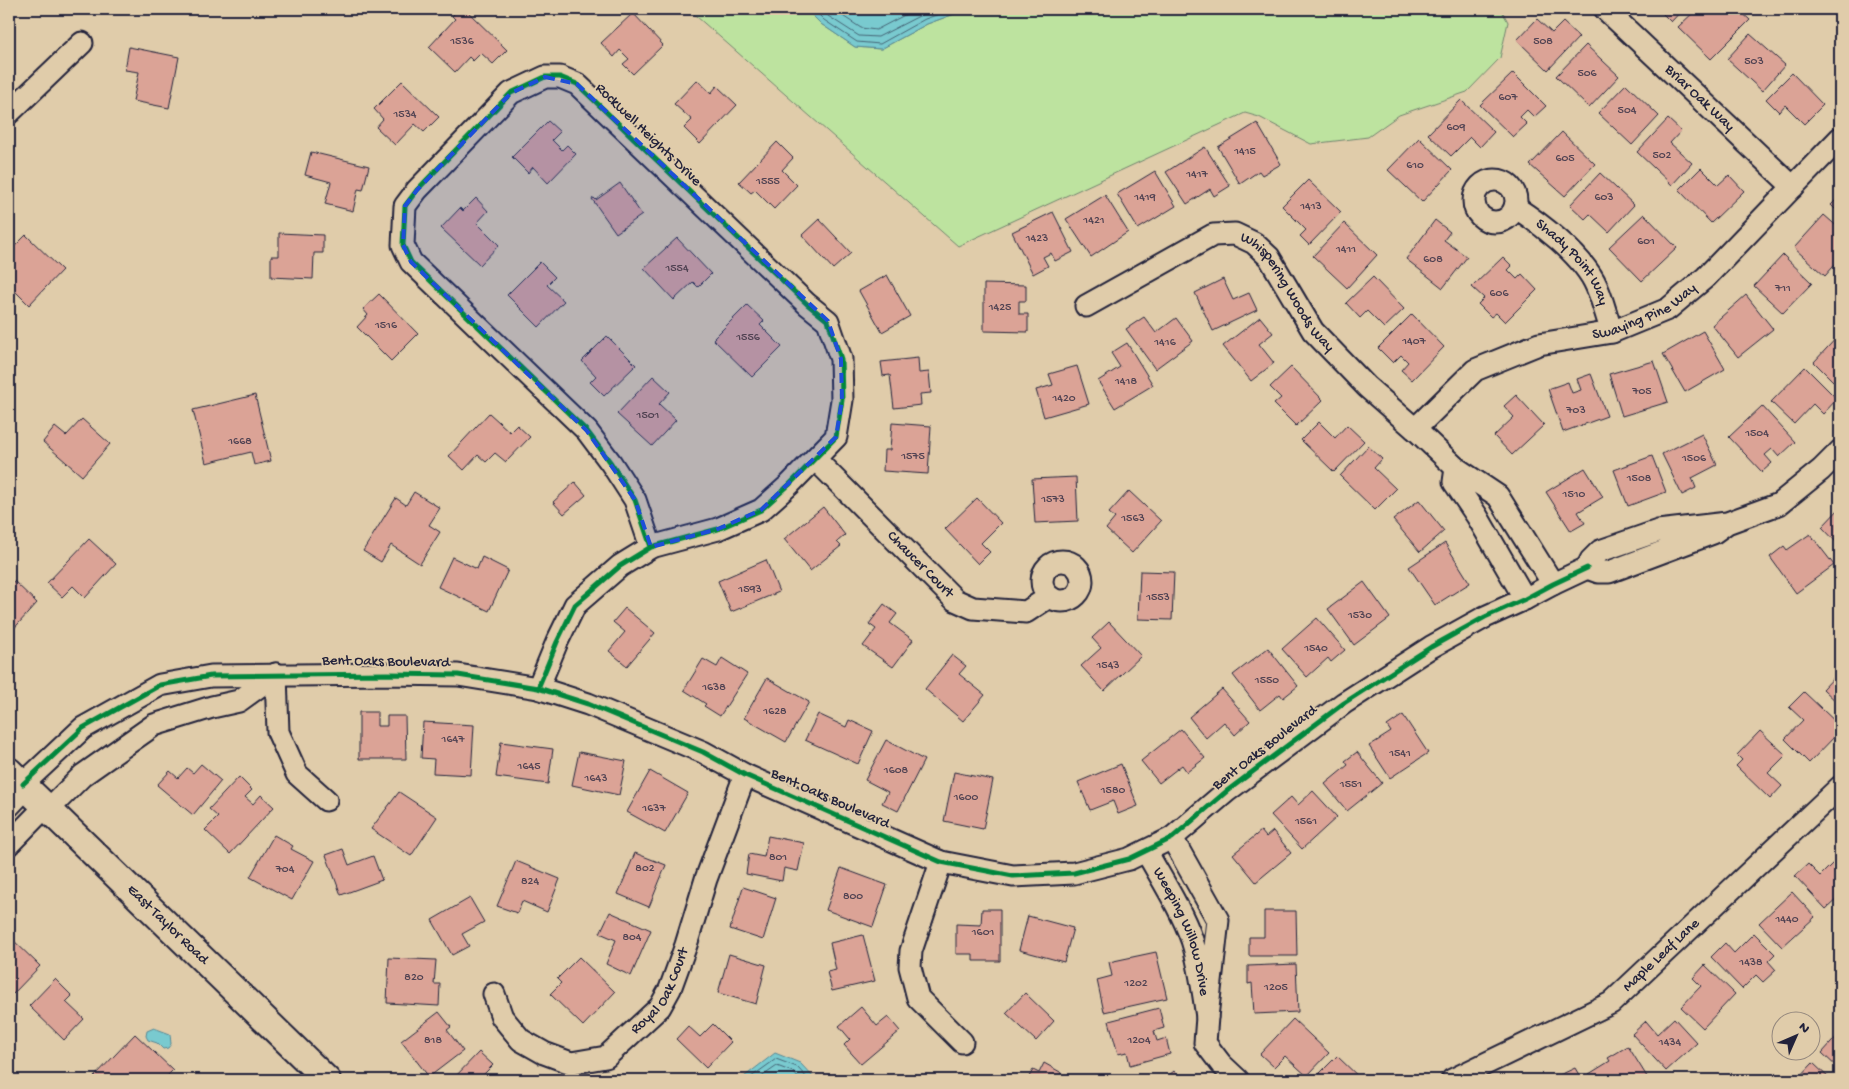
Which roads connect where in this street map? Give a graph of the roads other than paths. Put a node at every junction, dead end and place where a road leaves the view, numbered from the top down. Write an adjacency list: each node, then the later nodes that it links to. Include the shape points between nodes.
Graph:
1 (1605, 9): 5 (street, Briar Oak Way)
2 (82, 43): 3 (street)
3 (9, 113)
4 (1840, 138): 5 (street, Swaying Pine Way)
5 (1793, 187): 8 (street, Swaying Pine Way, via 1706,278 1668,309)
6 (1515, 207): 8 (street, Shady Point Way, via 1538,222 1579,260 1594,281)
7 (1086, 306): 9 (street, Whispering Woods Way, via 1213,236 1234,234 1254,243 1269,257 1313,331 1367,387)
8 (1612, 332): 9 (street, Swaying Pine Way, via 1539,344 1475,370)
9 (1416, 429): 12 (street, Whispering Woods Way)
10 (1840, 451): 14 (street, Bent Oaks Boulevard, via 1779,504 1728,523 1658,531 1600,551 1586,568)
11 (815, 459): 13 (street, Rockwell Heights Drive, via 761,510 718,529); 13 (street, Rockwell Heights Drive, via 836,436 842,400 841,359 828,321 577,84 560,77 545,76 510,94 417,190 406,206 403,245 411,262 587,431 635,500); 15 (street, Chaucer Court, via 955,600 973,608 1026,612)
12 (1456, 468): 14 (street, Whispering Woods Way, via 1498,496); 16 (street, via 1454,482)
13 (651, 547): 18 (street, Rockwell Heights Drive, via 620,566 575,605)
14 (1553, 584): 16 (street, Bent Oaks Boulevard)
15 (1049, 597)
16 (1525, 600): 24 (street, Bent Oaks Boulevard, via 1485,617 1439,643 1344,703)
17 (276, 674): 18 (street, Bent Oaks Boulevard, via 458,676); 20 (street, Bent Oaks Boulevard, via 211,676 160,685 83,728); 22 (street, via 278,732 297,774); 23 (street, via 239,701 154,725 84,775)
18 (538, 688): 19 (street, Bent Oaks Boulevard, via 588,704 703,752)
19 (745, 775): 27 (street, Bent Oaks Boulevard); 28 (street, Royal Oak Court, via 670,989 660,1007 606,1057 572,1063 544,1053 521,1040 502,1017)
20 (17, 787): 23 (main road, East Taylor Road)
21 (1840, 787): 33 (street, Maple Leaf Lane, via 1611,1002)
22 (326, 800)
23 (46, 808): 25 (street); 31 (main road, East Taylor Road)
24 (1172, 838): 26 (street, Bent Oaks Boulevard); 29 (street, Weeping Willow Drive, via 1218,920)
25 (9, 844)
26 (1146, 851): 27 (street, Bent Oaks Boulevard, via 1129,859 1074,873 1013,876); 29 (street, Weeping Willow Drive, via 1179,909 1192,940)
27 (941, 862): 30 (street, via 911,951 910,968 918,998)
28 (494, 994)
29 (1207, 1016): 32 (street, Weeping Willow Drive, via 1205,1043)
30 (962, 1042)
31 (327, 1080)
32 (1238, 1080)
33 (1452, 1080)

